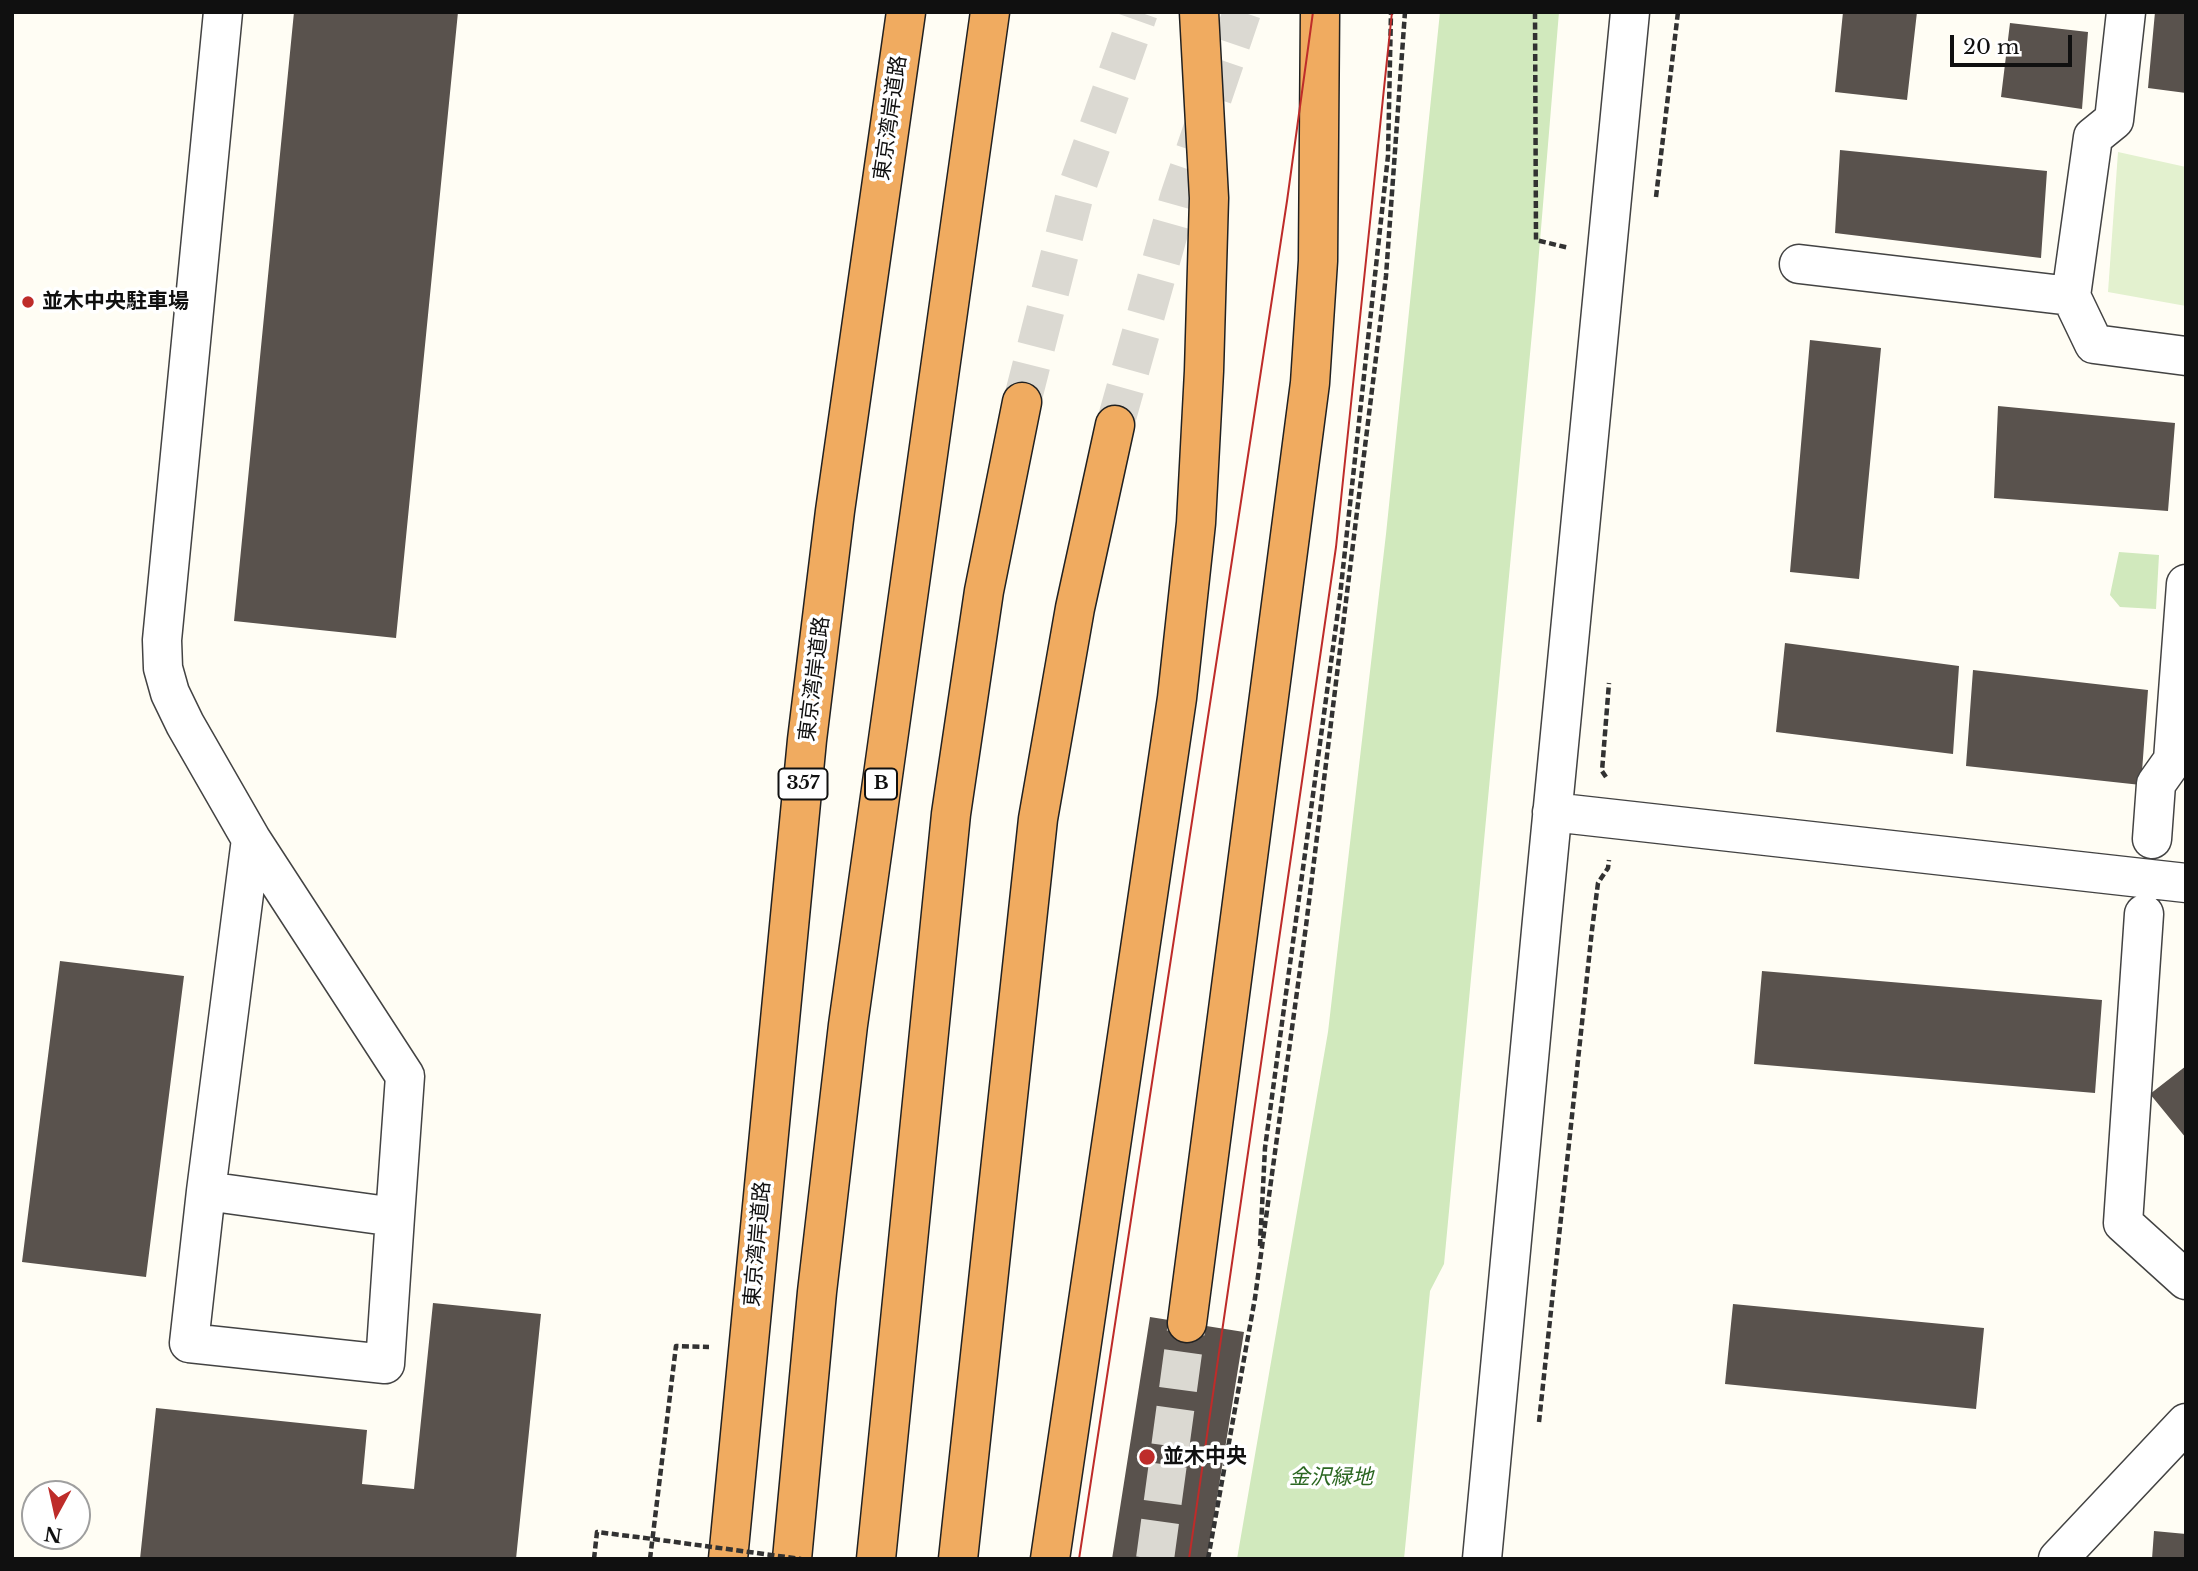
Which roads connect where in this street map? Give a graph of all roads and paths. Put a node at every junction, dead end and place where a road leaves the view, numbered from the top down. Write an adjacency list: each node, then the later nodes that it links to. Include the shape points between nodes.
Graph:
1 (223, 12): 19 (street, via 162,640 170,693)
2 (906, 12): 33 (highway, 東京湾岸道路 / 357, via 807,740)
3 (990, 12): 34 (highway, B, via 848,1025)
4 (1199, 12): 38 (highway, via 1209,198 1196,523 1177,698)
5 (1320, 12): 27 (highway, via 1318,261 1310,383)
6 (1391, 12): 25 (path, via 1387,170 1340,596 1265,1148)
7 (1405, 12): 25 (path, via 1386,276)
8 (1535, 12): 11 (path, via 1536,240)
9 (1630, 12): 18 (street)
10 (2126, 12): 13 (street, via 2114,120 2093,137)
11 (1566, 247)
12 (1799, 264): 13 (street)
13 (2071, 296): 14 (street, via 2094,344)
14 (2186, 356)
15 (1022, 402): 36 (highway, via 984,592 951,814)
16 (1115, 425): 37 (highway, via 1075,608 1038,820)
17 (2186, 584): 20 (street, via 2173,760 2156,784)
18 (1552, 813): 21 (street); 40 (street)
19 (251, 839): 23 (street); 24 (street, via 405,1076)
20 (2152, 839)
21 (2186, 883)
22 (2144, 914): 26 (street, via 2123,1223)
23 (206, 1191): 24 (street); 24 (street, via 189,1343 385,1364)
24 (395, 1217)
25 (1258, 1280): 39 (path)
26 (2186, 1280)
27 (1187, 1323)
28 (709, 1347): 30 (path, via 676,1346)
29 (2186, 1423): 41 (street)
30 (653, 1539): 31 (path, via 597,1532); 32 (path); 35 (path, bridge)
31 (594, 1559)
32 (650, 1559)
33 (728, 1559)
34 (792, 1559)
35 (801, 1559)
36 (877, 1559)
37 (958, 1559)
38 (1050, 1559)
39 (1208, 1559)
40 (1482, 1559)
41 (2058, 1559)

